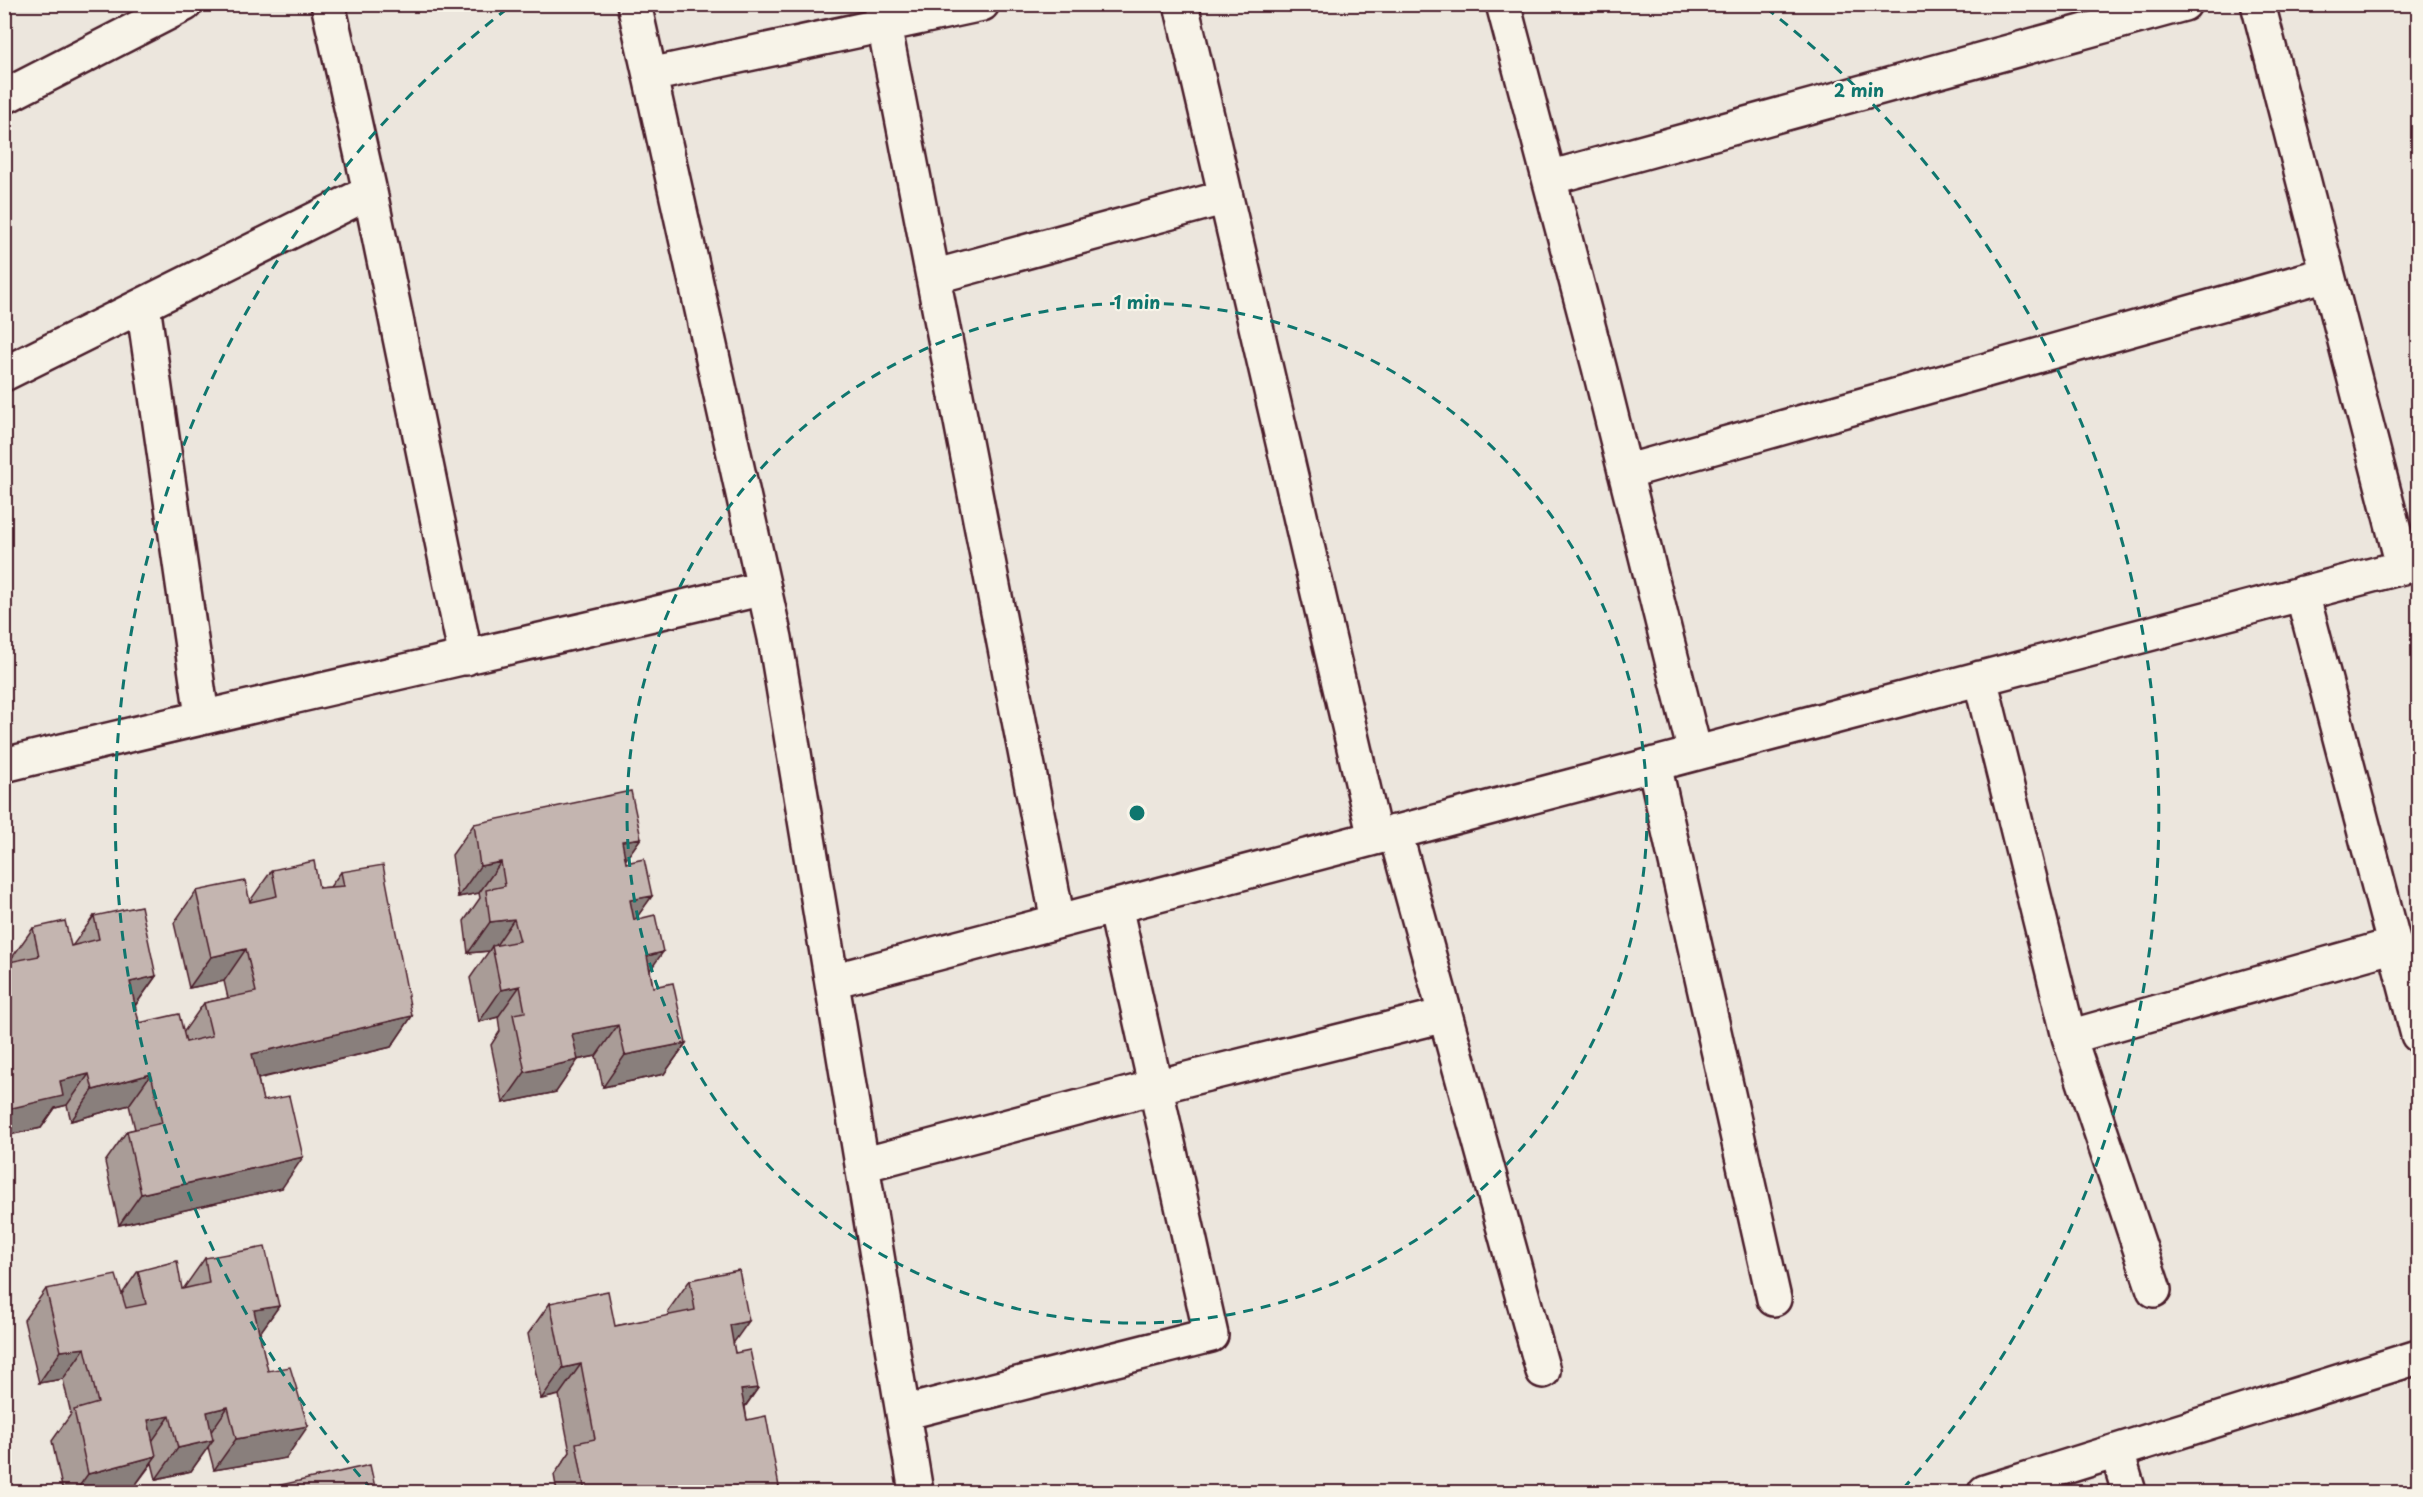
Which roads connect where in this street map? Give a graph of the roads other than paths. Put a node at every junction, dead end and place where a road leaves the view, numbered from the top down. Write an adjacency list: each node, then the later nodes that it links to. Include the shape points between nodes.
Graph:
1 (185, 4): 11 (street)
2 (328, 4): 13 (street)
3 (634, 4): 10 (street)
4 (982, 4): 9 (street)
5 (1181, 4): 14 (street)
6 (1503, 4): 12 (street)
7 (2184, 4): 12 (street)
8 (2258, 4): 15 (street)
9 (882, 15): 10 (street); 16 (street)
10 (650, 75): 21 (street)
11 (4, 97)
12 (1549, 178): 19 (street)
13 (370, 192): 17 (street); 23 (street)
14 (1226, 197): 16 (street); 29 (street)
15 (2327, 274): 19 (street); 20 (street)
16 (933, 277): 31 (street)
17 (143, 305): 18 (street); 25 (street)
18 (4, 374)
19 (1625, 472): 26 (street)
20 (2411, 565): 22 (street)
21 (764, 588): 23 (street); 33 (street, via 776,638)
22 (2302, 593): 24 (street); 32 (street)
23 (466, 658): 25 (street)
24 (1980, 678): 26 (street); 36 (street)
25 (202, 716): 28 (street)
26 (1695, 753): 27 (street)
27 (1654, 764): 29 (street); 40 (street)
28 (4, 765)
29 (1385, 835): 30 (street); 34 (street)
30 (1114, 906): 31 (street); 37 (street)
31 (1059, 921): 33 (street)
32 (2395, 945): 35 (street); 36 (street)
33 (832, 981): 38 (street)
34 (1445, 1015): 37 (street); 42 (street)
35 (2418, 1035)
36 (2069, 1037): 39 (street)
37 (1155, 1087): 38 (street); 43 (street, via 1211,1335)
38 (862, 1165): 43 (street)
39 (2154, 1290)
40 (1774, 1299)
41 (2418, 1357): 44 (street)
42 (1543, 1371)
43 (903, 1413): 45 (street)
44 (2117, 1452): 46 (street); 47 (street)
45 (916, 1492)
46 (1985, 1492)
47 (2129, 1492)

